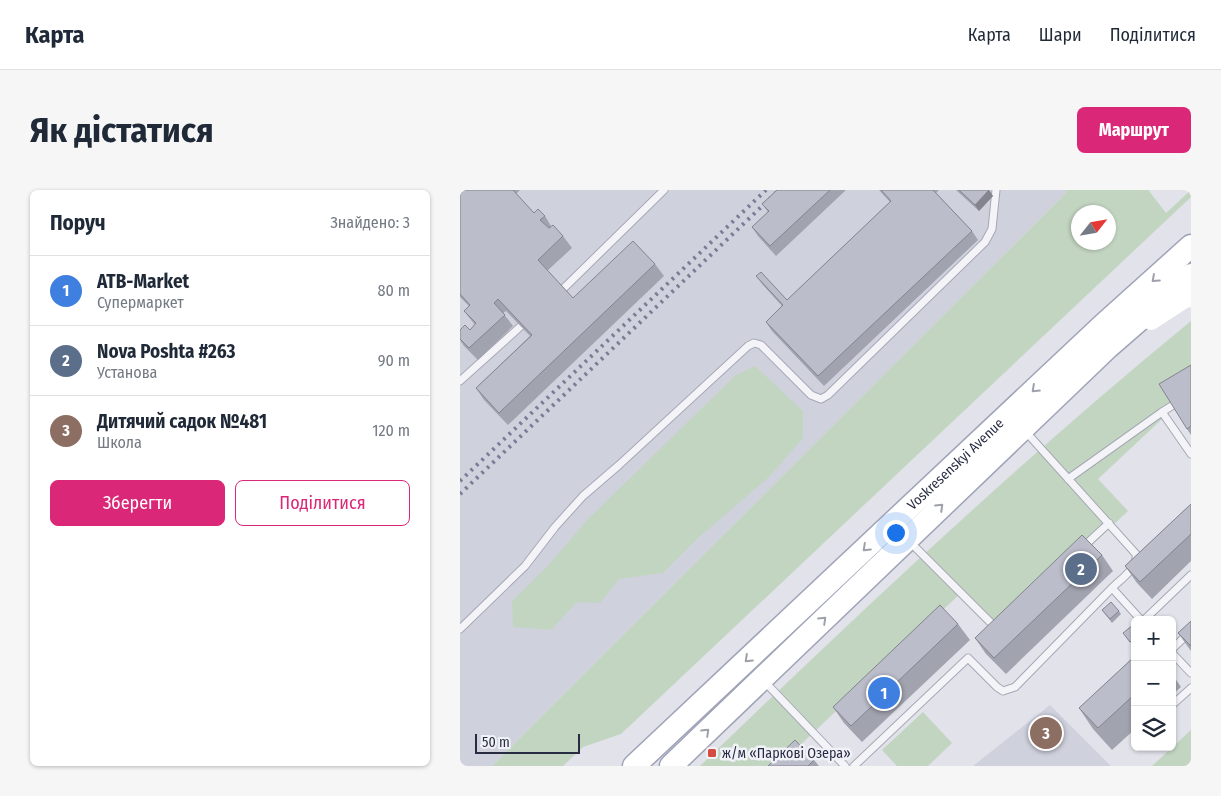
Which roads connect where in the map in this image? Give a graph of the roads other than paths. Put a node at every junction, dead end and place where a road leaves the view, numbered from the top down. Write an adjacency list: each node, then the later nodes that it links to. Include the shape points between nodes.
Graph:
1 (664, 190): 5 (lane)
2 (996, 190): 23 (lane, via 992,229 985,242 825,398 817,399 811,395 761,345 754,343 748,346 583,496 525,566)
3 (1191, 246): 31 (main road, Voskresenskyi Avenue, one-way to 31)
4 (1191, 275): 8 (main road, Voskresenskyi Avenue)
5 (562, 290)
6 (1191, 296): 8 (street)
7 (521, 326): 9 (lane)
8 (1107, 348): 12 (main road, Voskresenskyi Avenue)
9 (460, 381)
10 (1191, 394): 11 (lane)
11 (1162, 412): 13 (lane); 14 (lane)
12 (1022, 428): 14 (lane); 16 (main road, Voskresenskyi Avenue, one-way to 12)
13 (1191, 454)
14 (1068, 480): 15 (lane)
15 (1109, 523): 17 (lane); 19 (lane, via 1133,548 1137,560)
16 (907, 539): 22 (lane, via 997,629); 28 (main road, Voskresenskyi Avenue, one-way to 16)
17 (1075, 555)
18 (1191, 575): 21 (lane)
19 (1112, 588): 20 (lane); 34 (lane, via 1015,686 1003,691 968,658)
20 (1139, 616)
21 (1147, 616)
22 (1004, 623)
23 (460, 628)
24 (1191, 630): 25 (lane)
25 (1176, 647)
26 (1176, 656): 27 (lane)
27 (1191, 673)
28 (762, 679): 32 (main road, Voskresenskyi Avenue, one-way to 28); 33 (lane)
29 (1191, 688): 30 (lane)
30 (1176, 701)
31 (634, 766)
32 (671, 766)
33 (844, 766)
34 (854, 766)

